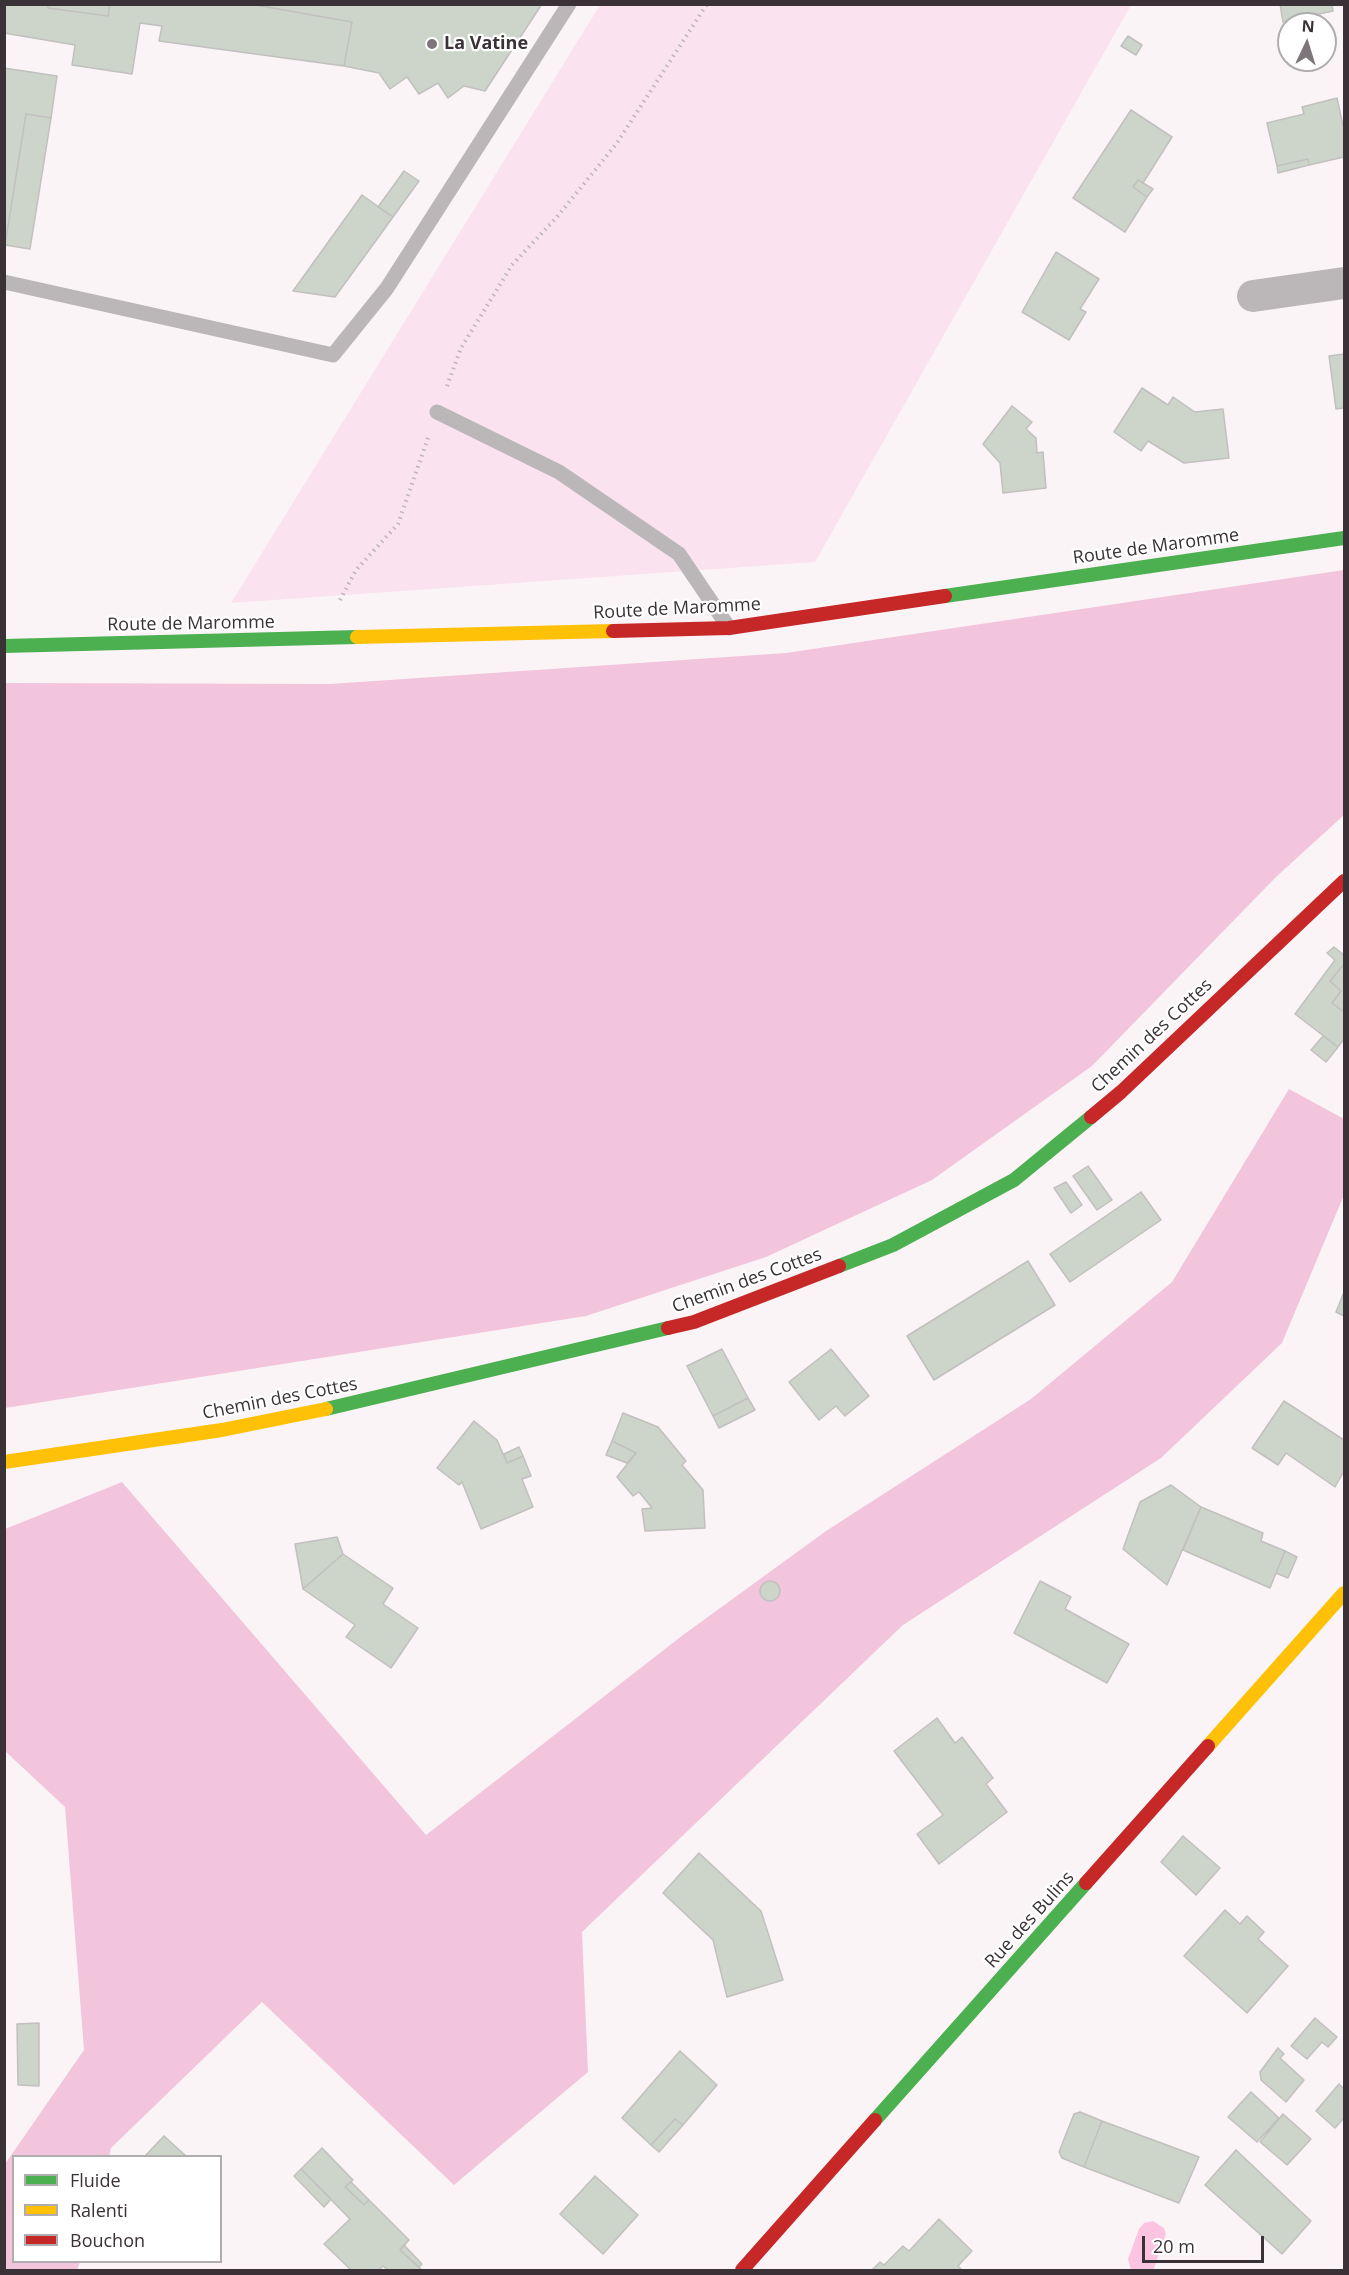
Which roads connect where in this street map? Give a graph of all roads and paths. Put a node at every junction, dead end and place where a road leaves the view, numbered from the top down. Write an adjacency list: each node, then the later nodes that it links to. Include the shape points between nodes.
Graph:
1 (569, 4): 3 (lane, via 387,288 333,355)
2 (707, 4): 6 (path, via 617,143 512,265 461,348)
3 (4, 282)
4 (1344, 283): 5 (street)
5 (1253, 296)
6 (437, 412): 8 (path, via 398,524 356,570); 9 (lane, via 559,472 680,554)
7 (1344, 537): 9 (street, Route de Maromme)
8 (336, 608)
9 (729, 628): 10 (street, Route de Maromme)
10 (4, 646)
11 (1344, 881): 12 (street, Chemin des Cottes, via 1121,1092 1014,1180 893,1245 694,1322 342,1406 222,1430)
12 (4, 1462)
13 (1344, 1593): 14 (street, Rue des Bulins)
14 (742, 2271)

